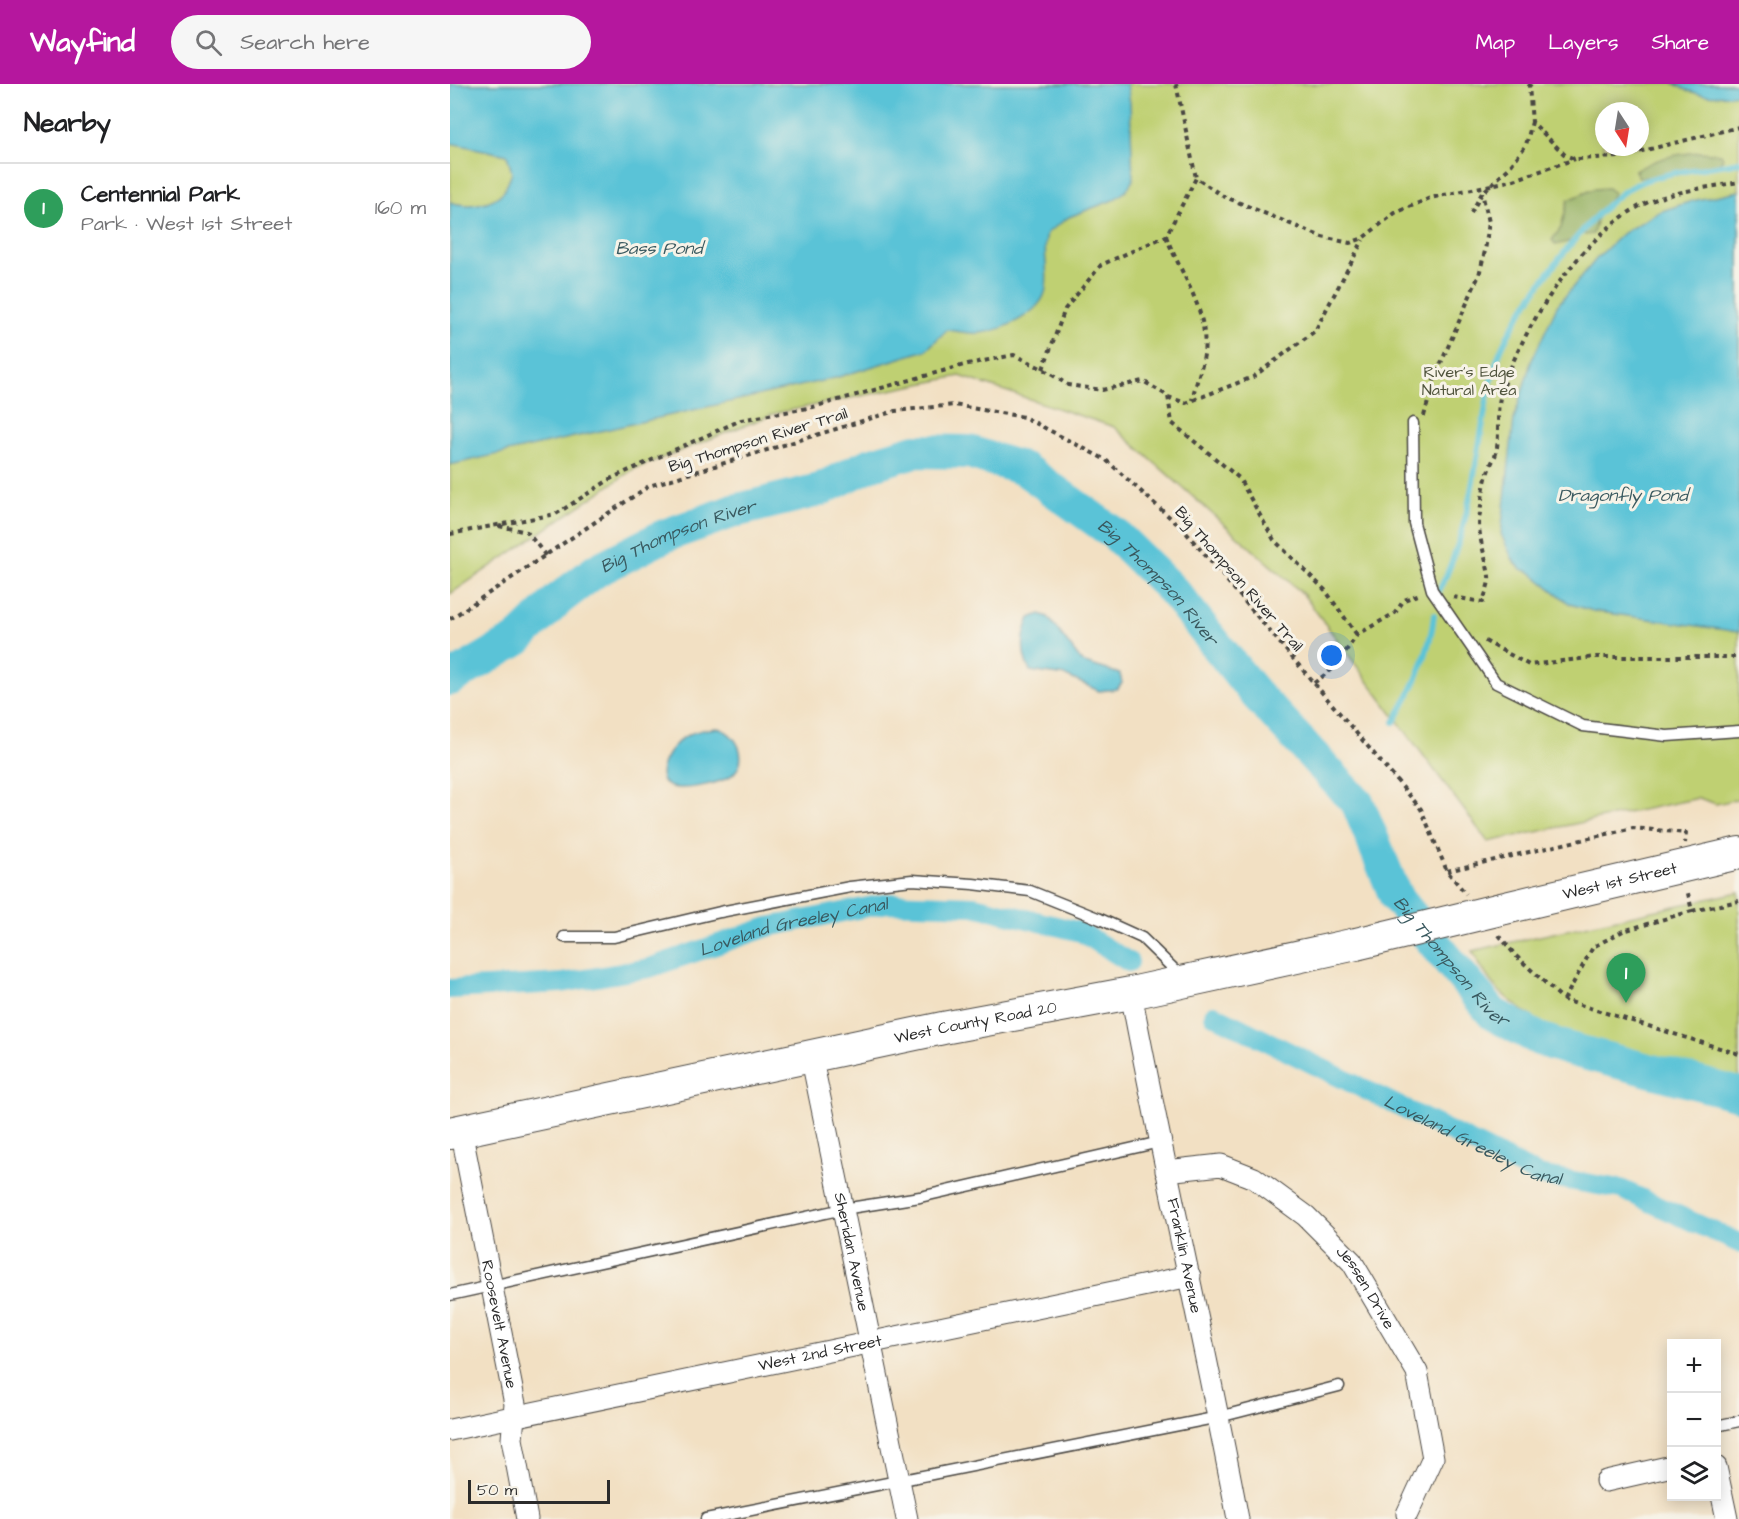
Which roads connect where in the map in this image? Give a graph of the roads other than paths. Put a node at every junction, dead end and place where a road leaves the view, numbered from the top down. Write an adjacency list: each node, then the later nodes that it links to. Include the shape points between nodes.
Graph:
1 (1417, 424): 2 (lane, via 1414,523 1432,590 1496,683 1583,726 1667,736)
2 (1739, 732)
3 (1739, 853): 4 (main road, West 1st Street)
4 (1498, 920): 6 (main road, West County Road 20, bridge, via 1356,944)
5 (564, 937): 6 (lane, via 614,937 850,886 912,880 1030,891 1142,938)
6 (1187, 981): 7 (main road, West County Road 20)
7 (1131, 993): 8 (main road, West County Road 20); 10 (street, Franklin Avenue)
8 (811, 1055): 9 (main road, West County Road 20); 12 (street, Sheridan Avenue)
9 (455, 1132): 14 (street, Roosevelt Avenue)
10 (1160, 1142): 11 (street, Franklin Avenue); 12 (lane, via 920,1197)
11 (1166, 1171): 13 (street, Franklin Avenue); 27 (street, Jessen Drive, via 1221,1165 1254,1178 1306,1216 1352,1262 1417,1372 1433,1458)
12 (843, 1209): 14 (lane); 16 (street, Sheridan Avenue)
13 (1190, 1276): 16 (street, West 2nd Street); 19 (street, Franklin Avenue)
14 (494, 1285): 15 (lane); 18 (street, Roosevelt Avenue)
15 (450, 1295)
16 (869, 1342): 18 (street, West 2nd Street); 24 (street, Sheridan Avenue)
17 (1339, 1386): 19 (lane)
18 (514, 1416): 22 (street, West 2nd Street); 28 (street, Roosevelt Avenue, via 512,1439)
19 (1219, 1417): 24 (lane); 31 (street, Franklin Avenue)
20 (1739, 1420): 21 (lane)
21 (1721, 1425)
22 (450, 1430)
23 (1667, 1468): 25 (street)
24 (900, 1479): 29 (lane); 30 (street, Sheridan Avenue)
25 (1606, 1481)
26 (1721, 1491): 32 (street)
27 (1407, 1514)
28 (527, 1519)
29 (706, 1519)
30 (907, 1519)
31 (1238, 1519)
32 (1727, 1519)

